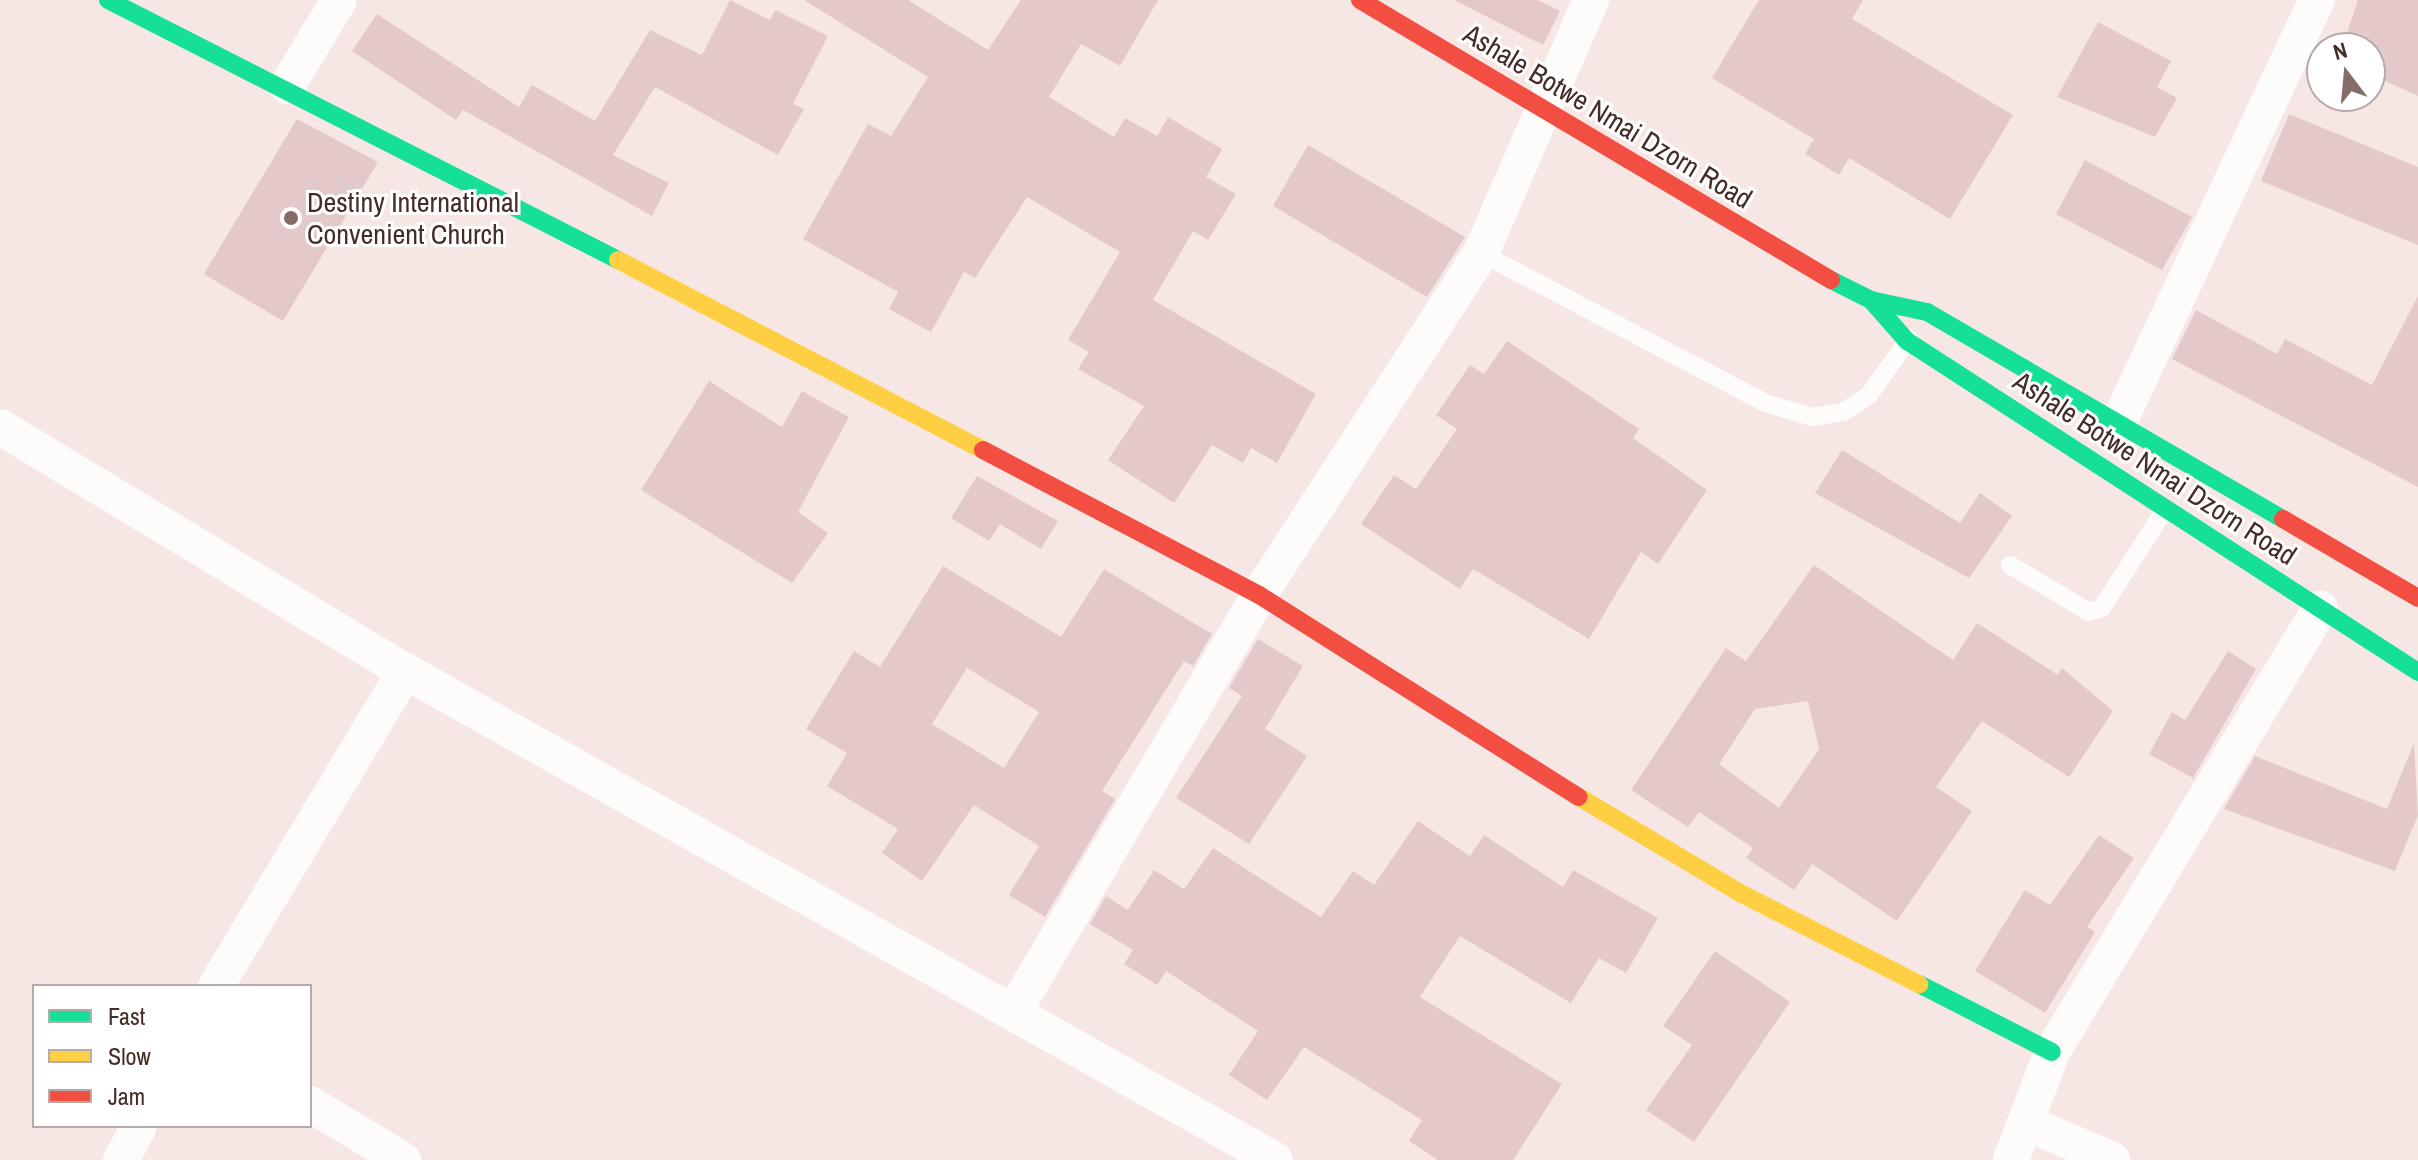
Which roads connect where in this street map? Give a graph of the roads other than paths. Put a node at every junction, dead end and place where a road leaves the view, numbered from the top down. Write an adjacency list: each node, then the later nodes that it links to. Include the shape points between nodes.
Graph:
1 (108, 0): 6 (street)
2 (339, 0): 6 (street)
3 (1360, 0): 7 (street, Ashale Botwe Nmai Dzorn Road)
4 (1591, 0): 7 (street)
5 (2317, 0): 12 (street)
6 (287, 86): 16 (street)
7 (1545, 113): 8 (street); 9 (street, Ashale Botwe Nmai Dzorn Road)
8 (1481, 253): 11 (lane, via 1765,403 1812,417 1843,412 1869,395); 16 (street)
9 (1871, 300): 10 (street, Ashale Botwe Nmai Dzorn Road); 11 (street, Ashale Botwe Nmai Dzorn Road)
10 (1927, 312): 11 (lane); 12 (street, Ashale Botwe Nmai Dzorn Road)
11 (1907, 341): 14 (street, Ashale Botwe Nmai Dzorn Road)
12 (2119, 422): 17 (street, Ashale Botwe Nmai Dzorn Road)
13 (2, 434): 19 (street)
14 (2165, 509): 15 (lane, via 2102,608 2089,612); 18 (street, Ashale Botwe Nmai Dzorn Road)
15 (2010, 565)
16 (1259, 595): 22 (street); 23 (street, via 1430,709 1742,894)
17 (2418, 598)
18 (2320, 609): 20 (street, Ashale Botwe Nmai Dzorn Road); 23 (street)
19 (405, 671): 21 (street); 22 (street)
20 (2418, 672)
21 (217, 984)
22 (1016, 1008): 29 (street)
23 (2052, 1052): 25 (street)
24 (312, 1105): 28 (street)
25 (2027, 1123): 30 (street); 31 (street)
26 (138, 1128): 27 (street)
27 (121, 1160)
28 (403, 1160)
29 (1275, 1160)
30 (2011, 1160)
31 (2112, 1160)

